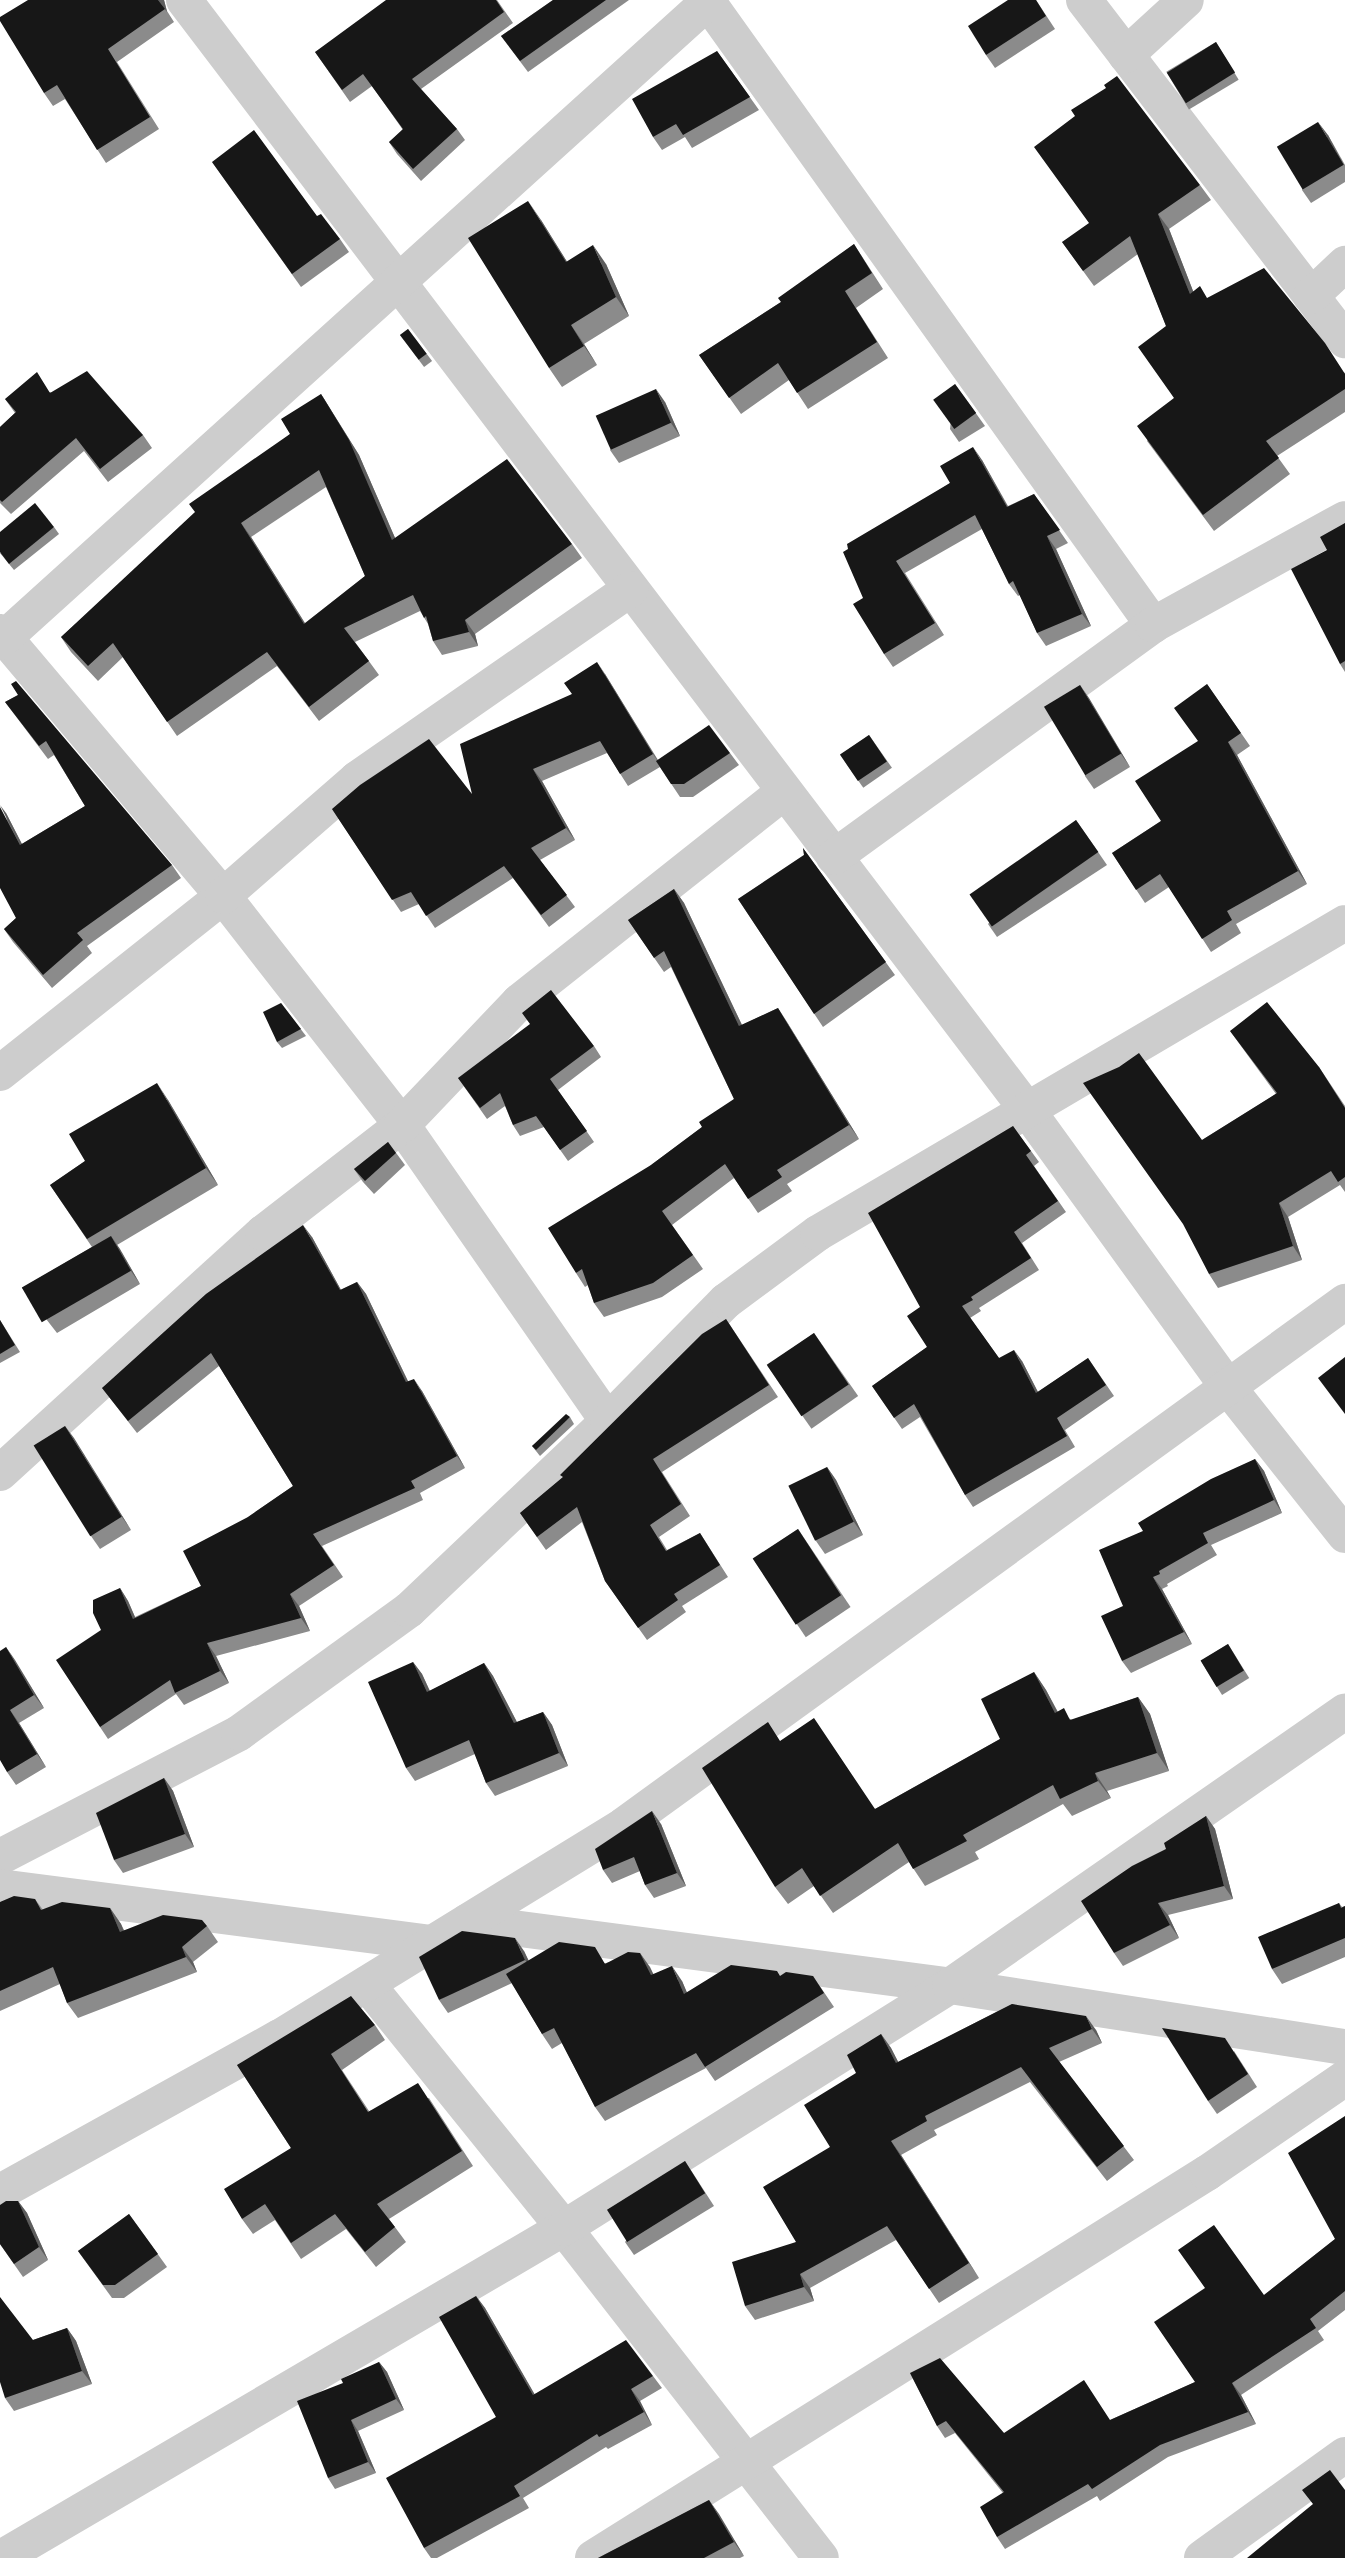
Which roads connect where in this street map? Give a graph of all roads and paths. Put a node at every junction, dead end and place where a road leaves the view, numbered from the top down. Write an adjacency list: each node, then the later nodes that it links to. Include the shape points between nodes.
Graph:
1 (184, 0): 7 (street)
2 (1084, 0): 5 (street)
3 (1186, 0): 5 (street)
4 (709, 1): 7 (street); 12 (street)
5 (1126, 55): 8 (street)
6 (1345, 264): 8 (street)
7 (396, 283): 11 (street); 13 (street)
8 (1311, 296): 9 (street)
9 (1345, 340)
10 (1345, 519): 12 (street)
11 (630, 589): 14 (street); 16 (street, via 357,779)
12 (1153, 625): 15 (street)
13 (2, 637): 16 (street)
14 (784, 792): 15 (street); 20 (street, via 519,1002)
15 (834, 857): 19 (street)
16 (223, 896): 18 (street); 20 (street)
17 (1345, 923): 19 (street)
18 (0, 1073)
19 (1028, 1111): 22 (street); 23 (street, via 818,1233 726,1301)
20 (402, 1125): 23 (street); 24 (street, via 263,1233)
21 (1345, 1302): 22 (street)
22 (1227, 1386): 25 (street); 29 (street, via 624,1825)
23 (608, 1421): 27 (street, via 409,1610 251,1724)
24 (0, 1473)
25 (1345, 1535)
26 (1345, 1711): 32 (street)
27 (0, 1857)
28 (0, 1887): 30 (street)
29 (467, 1922): 30 (street); 32 (street)
30 (433, 1943): 31 (street)
31 (367, 1984): 35 (street); 36 (street)
32 (950, 1986): 33 (street); 36 (street)
33 (1345, 2047)
34 (1345, 2078): 38 (street, via 1207,2173)
35 (0, 2192)
36 (564, 2228): 38 (street); 39 (street)
37 (1345, 2455): 42 (street)
38 (746, 2465): 40 (street); 41 (street)
39 (1, 2558)
40 (593, 2558)
41 (821, 2558)
42 (1202, 2558)

